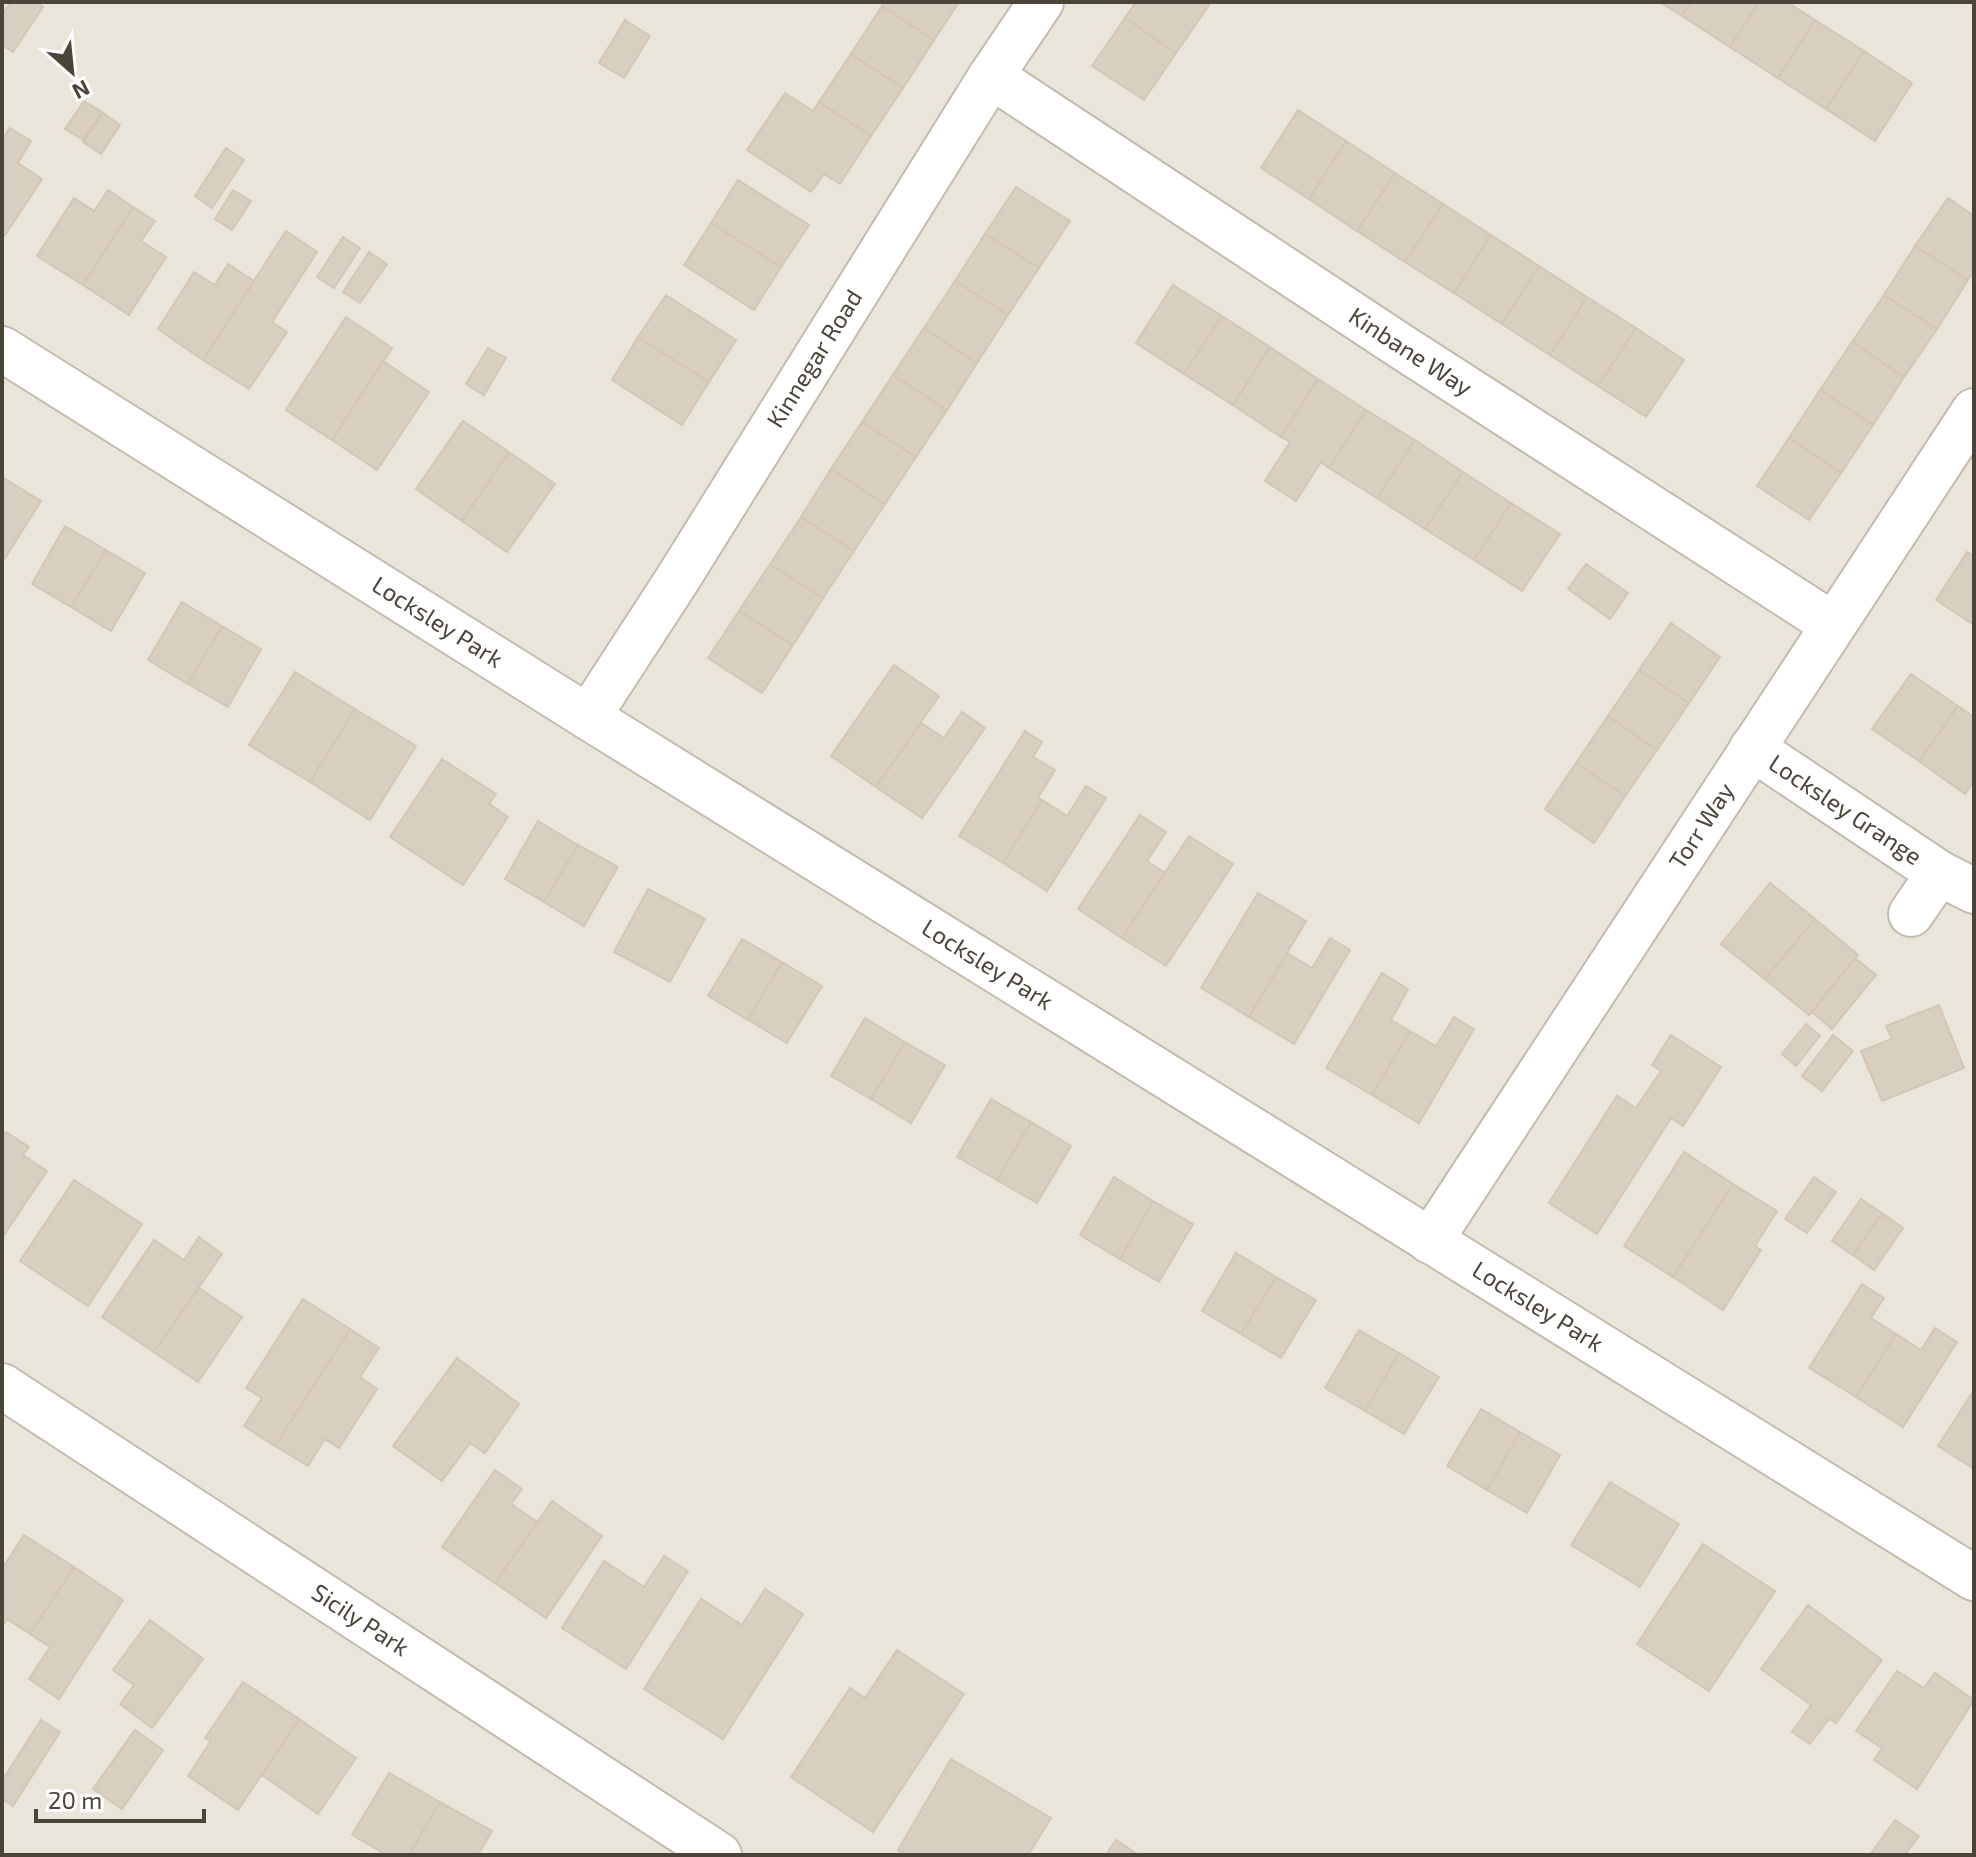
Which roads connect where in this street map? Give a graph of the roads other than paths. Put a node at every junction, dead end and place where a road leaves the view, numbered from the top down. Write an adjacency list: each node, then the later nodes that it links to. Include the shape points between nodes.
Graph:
1 (1041, 2): 2 (street, Kinnegar Road)
2 (991, 76): 5 (street, Kinbane Way); 6 (street, Kinnegar Road)
3 (2, 349): 6 (street, Locksley Park)
4 (1974, 411): 5 (street, Torr Way)
5 (1832, 624): 7 (street, Torr Way)
6 (588, 717): 10 (street, Locksley Park)
7 (1752, 748): 8 (street, Locksley Grange); 10 (street, Torr Way)
8 (1957, 882): 9 (street, Locksley Grange)
9 (1911, 914)
10 (1430, 1241): 12 (street, Locksley Park)
11 (2, 1386): 13 (street, Sicily Park)
12 (1974, 1578)
13 (719, 1855)

